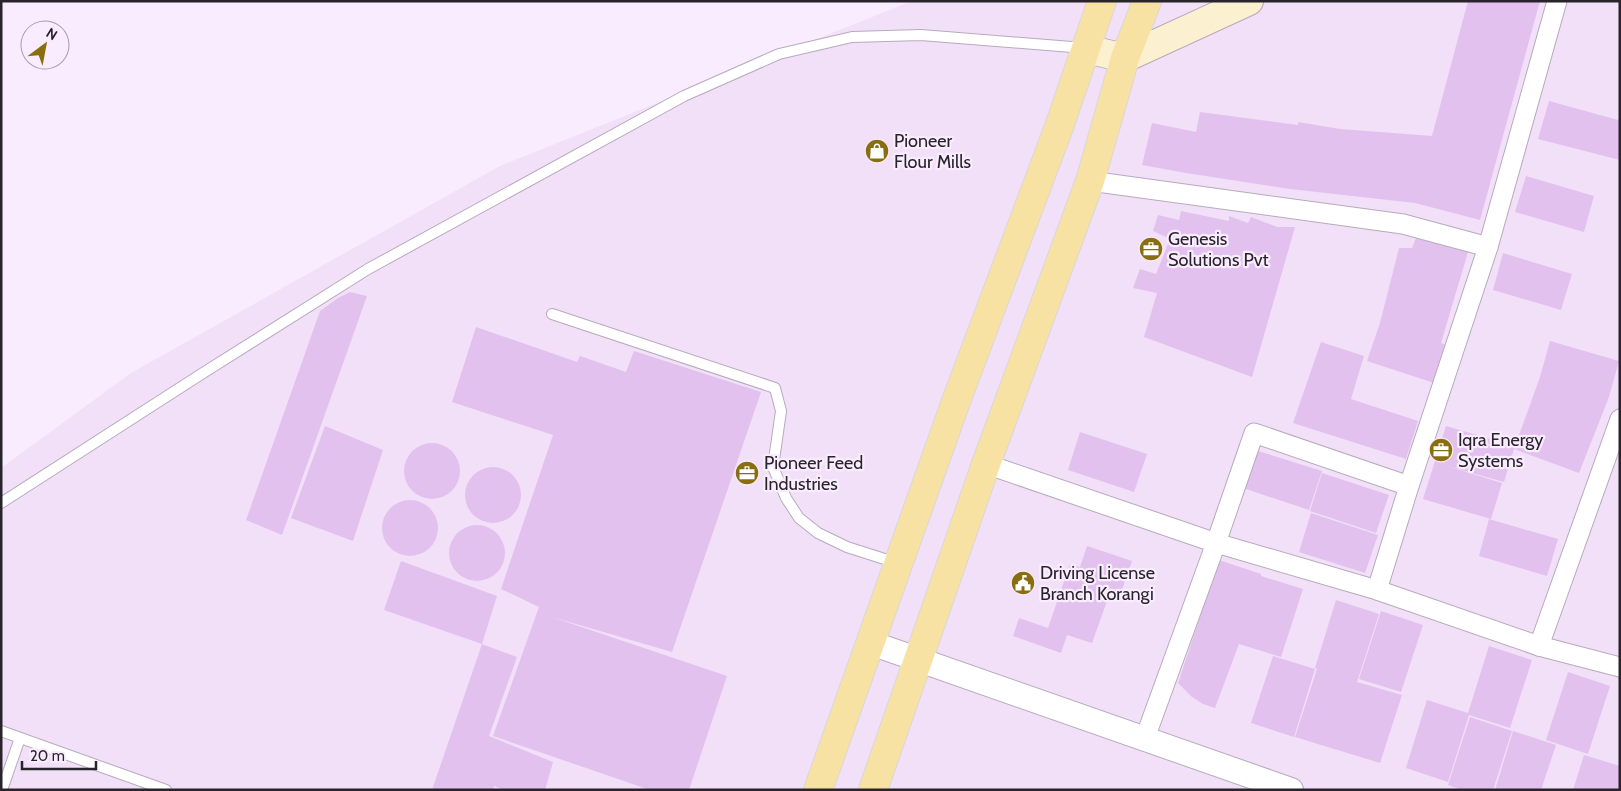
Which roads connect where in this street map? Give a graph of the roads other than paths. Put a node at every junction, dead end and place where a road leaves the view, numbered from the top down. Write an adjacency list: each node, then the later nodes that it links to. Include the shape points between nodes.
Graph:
1 (1102, 1): 5 (main road)
2 (1147, 1): 6 (main road)
3 (1249, 1): 6 (main road)
4 (1557, 1): 8 (street)
5 (1086, 48): 6 (main road); 13 (lane, via 922,35 852,37 779,54 684,96 368,269); 15 (main road)
6 (1125, 58): 7 (main road)
7 (1090, 181): 8 (street, via 1403,224); 11 (main road)
8 (1488, 247): 12 (street)
9 (552, 314): 15 (lane, via 775,388 781,410 773,467 799,518 818,533 847,547)
10 (1620, 419): 18 (street)
11 (986, 464): 14 (street); 19 (main road)
12 (1409, 486): 14 (street, via 1254,433); 16 (street)
13 (1, 503)
14 (1216, 543): 16 (street); 23 (street)
15 (899, 563): 17 (main road)
16 (1377, 590): 18 (street)
17 (871, 643): 19 (street); 26 (main road)
18 (1539, 646): 20 (street)
19 (919, 659): 23 (street); 27 (main road)
20 (1620, 667)
21 (1, 731): 22 (lane)
22 (20, 738): 24 (lane); 25 (lane)
23 (1145, 738): 28 (street)
24 (2, 790)
25 (166, 790)
26 (818, 790)
27 (873, 790)
28 (1291, 790)

